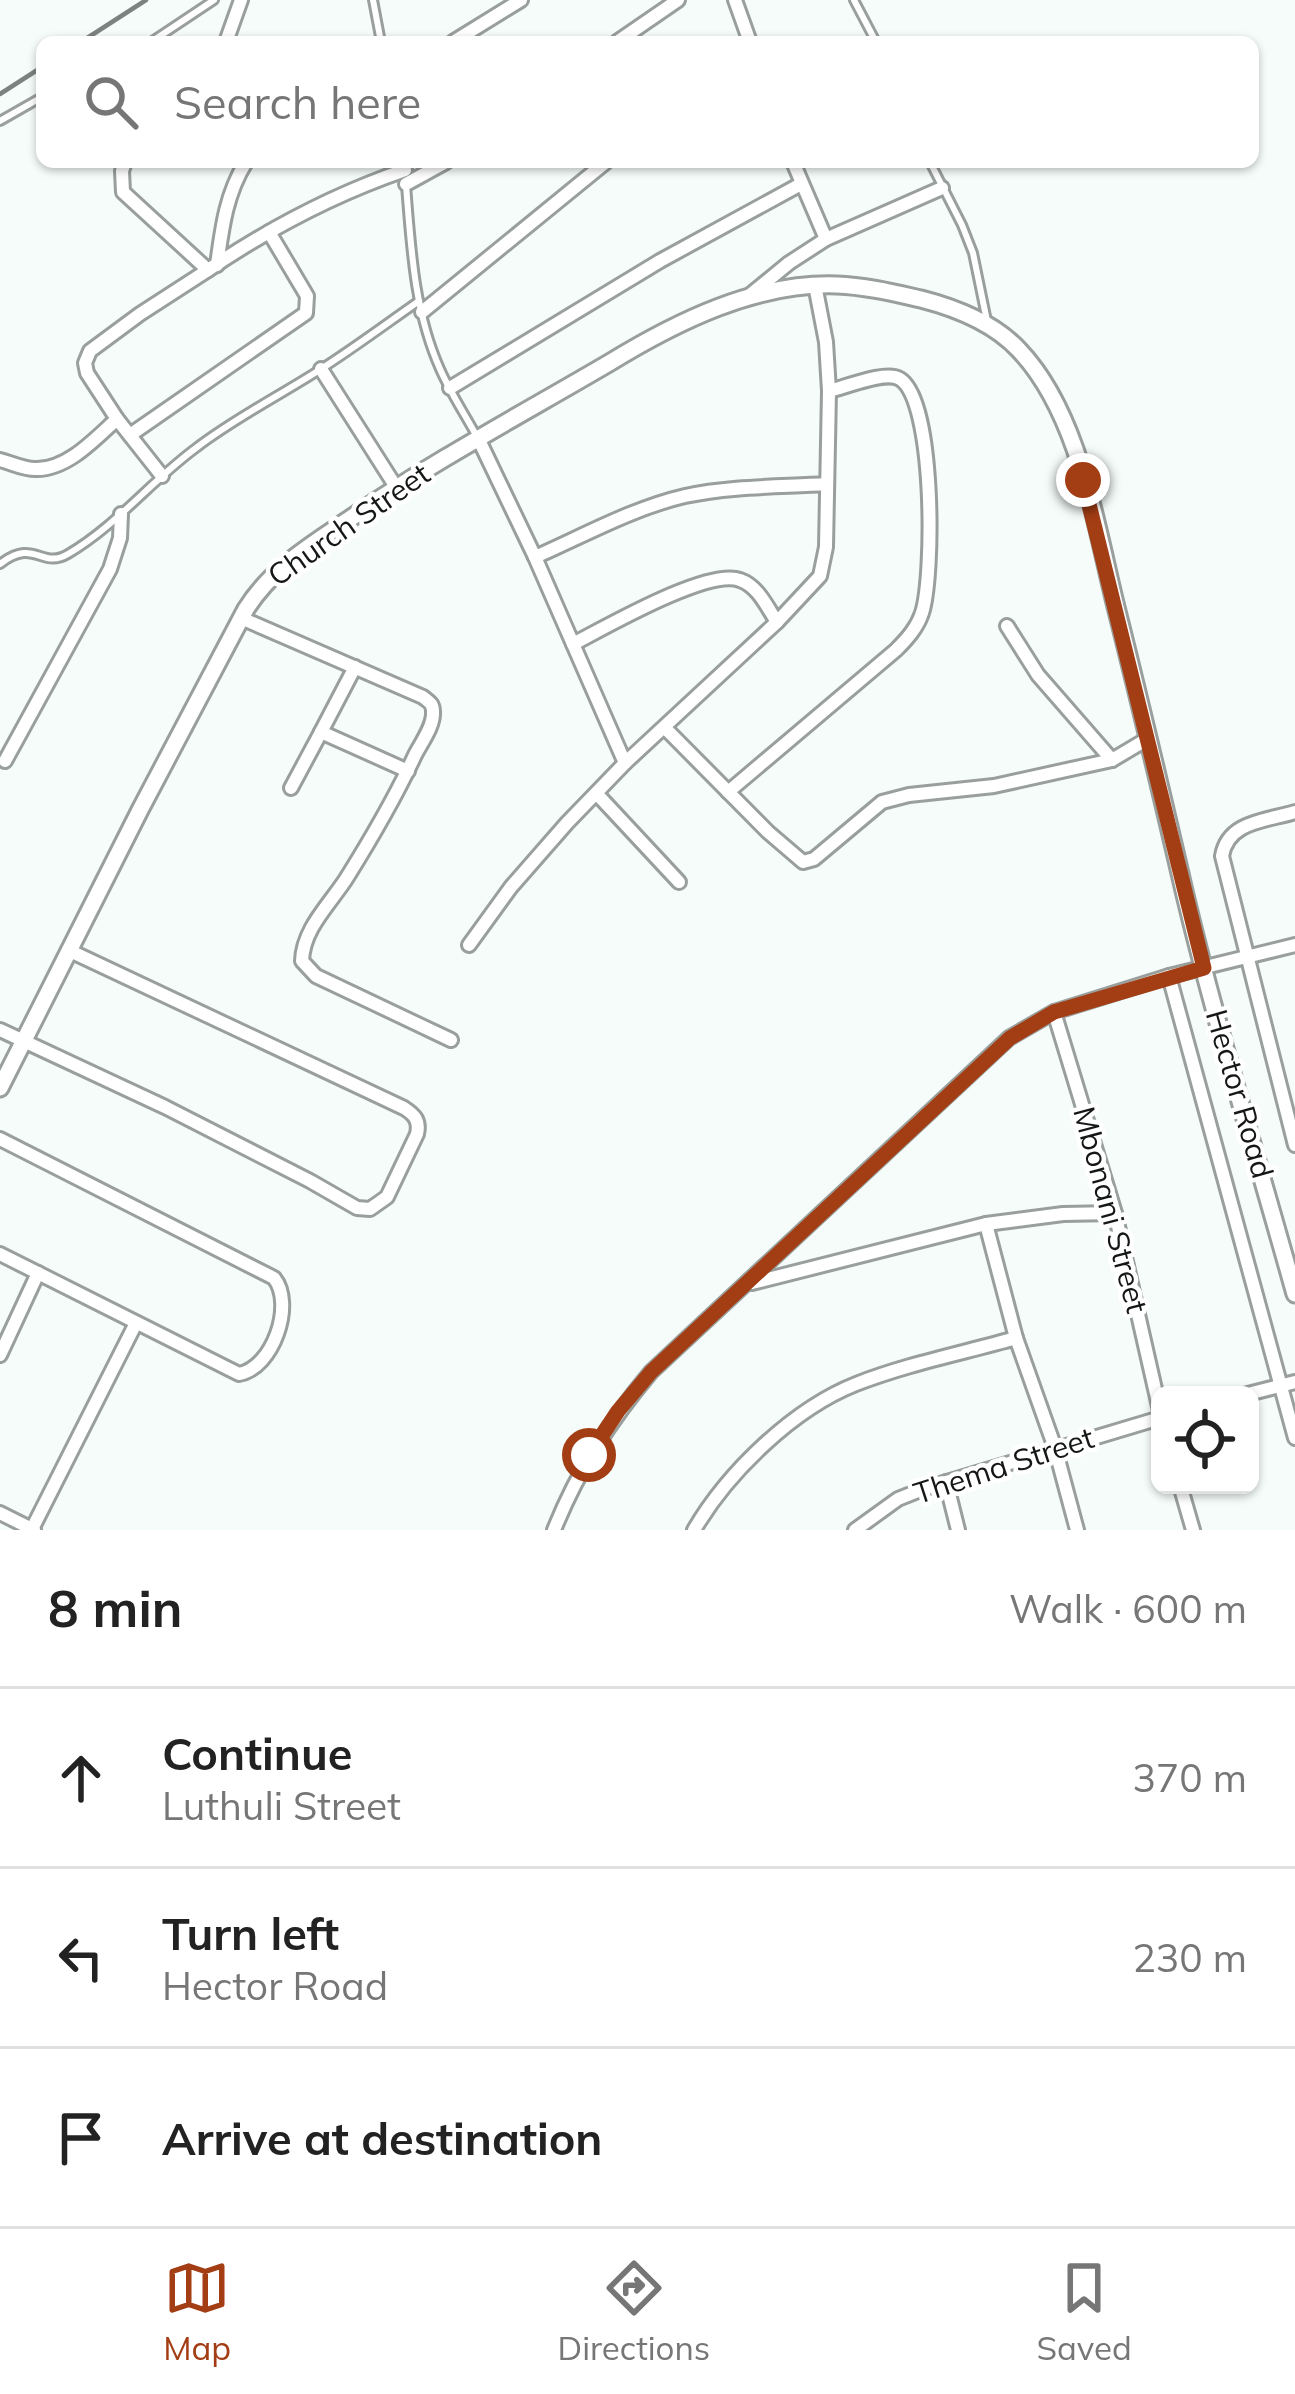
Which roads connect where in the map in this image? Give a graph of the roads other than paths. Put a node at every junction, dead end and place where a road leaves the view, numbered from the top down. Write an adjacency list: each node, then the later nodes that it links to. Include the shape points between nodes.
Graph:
1 (214, 0): 8 (lane)
2 (241, 0): 9 (street)
3 (373, 0): 10 (lane)
4 (521, 0): 11 (street)
5 (678, 0): 12 (street)
6 (735, 0): 13 (street)
7 (854, 0): 14 (lane)
8 (160, 36)
9 (228, 36)
10 (380, 36)
11 (463, 36)
12 (626, 36)
13 (748, 36)
14 (873, 36)
15 (36, 100): 16 (lane)
16 (0, 121)
17 (123, 168): 27 (street, via 123,192)
18 (243, 168): 27 (street)
19 (598, 168): 30 (street)
20 (796, 168): 23 (street)
21 (933, 168): 24 (lane)
22 (405, 172): 25 (street, via 340,194); 30 (lane)
23 (801, 184): 26 (street); 33 (street)
24 (942, 188): 26 (street); 31 (lane, via 973,253)
25 (269, 232): 27 (street); 36 (street, via 307,296 306,313)
26 (826, 238): 29 (street)
27 (212, 267): 35 (street, via 90,351 87,373)
28 (815, 286): 29 (street, Church Street); 31 (street, Hector Road, via 907,296); 34 (street)
29 (745, 300): 37 (street, Church Street, via 670,329)
30 (420, 306): 32 (lane); 33 (lane)
31 (988, 325): 52 (street, Hector Road, via 1017,347 1061,412)
32 (322, 369): 39 (lane); 41 (street)
33 (450, 388): 37 (lane)
34 (829, 392): 40 (street); 58 (street, via 890,375 910,392 928,470 924,606 896,650)
35 (117, 419): 36 (street); 38 (street, via 46,469)
36 (130, 435): 39 (street)
37 (478, 438): 41 (street, Church Street); 43 (street)
38 (0, 460)
39 (162, 476): 42 (lane)
40 (827, 484): 43 (street, via 679,498); 46 (street, via 822,570)
41 (397, 487): 45 (street, Church Street, via 281,566)
42 (121, 514): 44 (lane, via 65,556 25,551); 54 (street, via 110,569)
43 (535, 557): 48 (street)
44 (0, 564)
45 (241, 618): 49 (street); 64 (street, Church Street)
46 (777, 622): 48 (street, via 749,584 716,579); 50 (street)
47 (1007, 626): 53 (street)
48 (573, 644): 55 (street)
49 (355, 667): 51 (street); 56 (street, via 431,704)
50 (665, 728): 55 (street); 58 (street)
51 (321, 732): 56 (street); 57 (street)
52 (1149, 738): 53 (street); 66 (street, Hector Road)
53 (1112, 760): 58 (street, via 895,797 809,862)
54 (5, 761)
55 (626, 763): 59 (street)
56 (408, 771): 70 (street, via 305,939 302,961 316,976)
57 (291, 788)
58 (728, 792)
59 (597, 794): 61 (street); 62 (street)
60 (1295, 812): 65 (street, Hector Road, via 1235,830 1224,845)
61 (679, 883)
62 (469, 945)
63 (1295, 945): 65 (street)
64 (68, 950): 71 (street, Church Street); 71 (street, via 410,1112 418,1129 392,1190 376,1207 357,1208)
65 (1248, 957): 66 (street); 73 (street, Hector Road)
66 (1204, 968): 67 (street); 82 (street, Hector Road)
67 (1169, 976): 68 (street); 86 (street, Hector Road)
68 (1054, 1012): 77 (street, Mbonani Street); 81 (street, via 1010,1038)
69 (0, 1030): 71 (street)
70 (452, 1040)
71 (23, 1042): 74 (street, Church Street)
72 (1295, 1076): 73 (street)
73 (1277, 1080): 76 (street, Hector Road)
74 (0, 1088)
75 (0, 1139): 83 (street, via 268,1275 283,1294 278,1330 246,1373)
76 (1295, 1145)
77 (1115, 1213): 78 (street); 87 (street, Mbonani Street)
78 (986, 1224): 81 (street); 84 (street)
79 (0, 1254): 80 (street)
80 (38, 1274): 83 (street); 85 (street)
81 (749, 1283): 96 (street, via 618,1411)
82 (1295, 1294)
83 (136, 1323): 95 (street)
84 (1016, 1338): 91 (street); 97 (street, via 874,1378 823,1402 734,1475)
85 (0, 1355)
86 (1288, 1383): 88 (street); 90 (street, Hector Road)
87 (1154, 1386)
88 (1259, 1391)
89 (1151, 1417): 91 (street, Thema Street)
90 (1295, 1438)
91 (1055, 1448): 92 (street, Thema Street); 100 (street)
92 (946, 1482): 98 (street, Thema Street, via 898,1499); 99 (street)
93 (1183, 1494): 101 (street)
94 (0, 1513): 95 (street)
95 (33, 1529)
96 (554, 1530)
97 (694, 1530)
98 (855, 1530)
99 (958, 1530)
100 (1077, 1530)
101 (1193, 1530)

